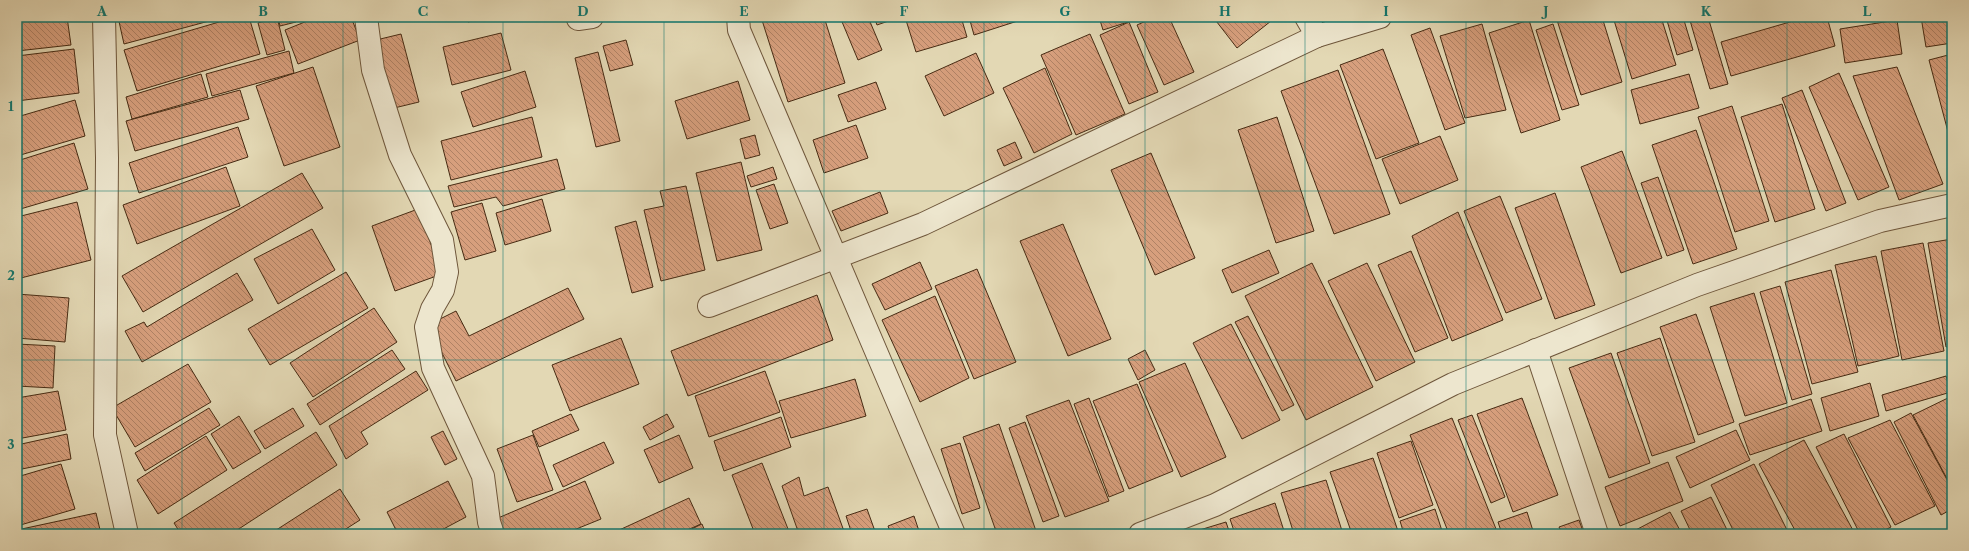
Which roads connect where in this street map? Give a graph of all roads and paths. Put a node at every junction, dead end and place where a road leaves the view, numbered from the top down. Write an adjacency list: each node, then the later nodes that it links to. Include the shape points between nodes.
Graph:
1 (104, 17): 11 (street, via 105,435)
2 (366, 17): 12 (street, via 373,70 400,155 442,240 447,272 443,290 432,309 426,327 433,368 483,476)
3 (738, 17): 8 (street, via 738,30)
4 (1306, 17): 6 (street)
5 (1380, 17): 6 (street)
6 (1317, 36): 8 (street, via 923,224)
7 (1952, 205): 10 (street, via 1880,221 1704,282)
8 (838, 258): 9 (street); 13 (street)
9 (709, 306)
10 (1536, 350): 14 (street, via 1453,384 1215,505); 15 (street)
11 (127, 534)
12 (493, 534)
13 (954, 534)
14 (1140, 534)
15 (1597, 534)

